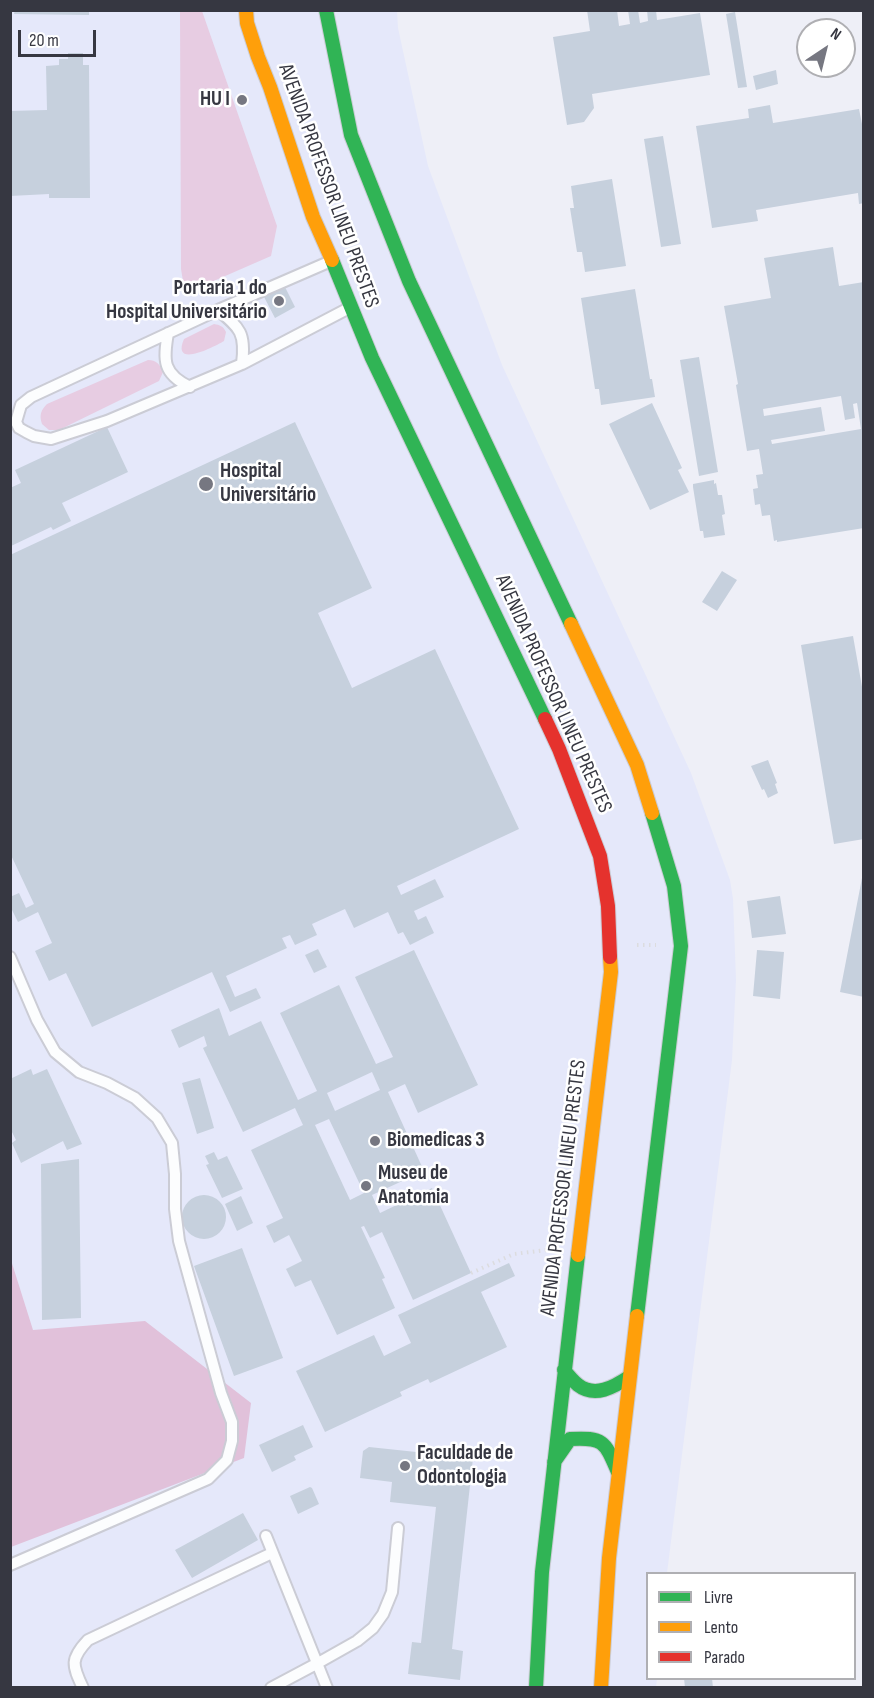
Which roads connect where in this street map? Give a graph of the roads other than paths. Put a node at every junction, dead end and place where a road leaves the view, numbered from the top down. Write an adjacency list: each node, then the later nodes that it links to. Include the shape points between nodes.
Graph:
1 (246, 10): 3 (street, AVENIDA PROFESSOR LINEU PRESTES, via 312,217)
2 (326, 10): 11 (street, AVENIDA PROFESSOR LINEU PRESTES, via 351,135 396,250 637,765 674,886 681,946)
3 (331, 261): 4 (street, AVENIDA PROFESSOR LINEU PRESTES); 5 (lane)
4 (352, 307): 7 (lane); 10 (street, AVENIDA PROFESSOR LINEU PRESTES, via 372,358 560,749 600,856 608,906 611,972)
5 (218, 310): 6 (lane); 7 (lane, via 238,327 242,336)
6 (168, 333): 8 (lane, via 167,366 179,382); 8 (lane, via 31,397 21,405 16,422 34,436 51,439)
7 (242, 364): 8 (lane)
8 (190, 387)
9 (10, 957): 17 (lane, via 55,1052 79,1072 135,1098 157,1118 172,1143 179,1241 220,1393 232,1422 227,1460 208,1479)
10 (564, 1370): 11 (street, via 580,1386 600,1392); 12 (street, AVENIDA PROFESSOR LINEU PRESTES)
11 (629, 1377): 13 (street, AVENIDA PROFESSOR LINEU PRESTES)
12 (554, 1462): 13 (street, via 570,1439 592,1437 606,1446); 22 (street, AVENIDA PROFESSOR LINEU PRESTES, via 542,1572)
13 (618, 1472): 23 (street, AVENIDA PROFESSOR LINEU PRESTES)
14 (398, 1528): 18 (lane, via 392,1592 383,1614 373,1628)
15 (266, 1536): 16 (lane)
16 (272, 1553): 18 (lane); 19 (lane, via 88,1640 75,1659 74,1670)
17 (10, 1565)
18 (318, 1664): 20 (lane); 21 (lane)
19 (83, 1688)
20 (272, 1688)
21 (327, 1688)
22 (536, 1688)
23 (601, 1688)

